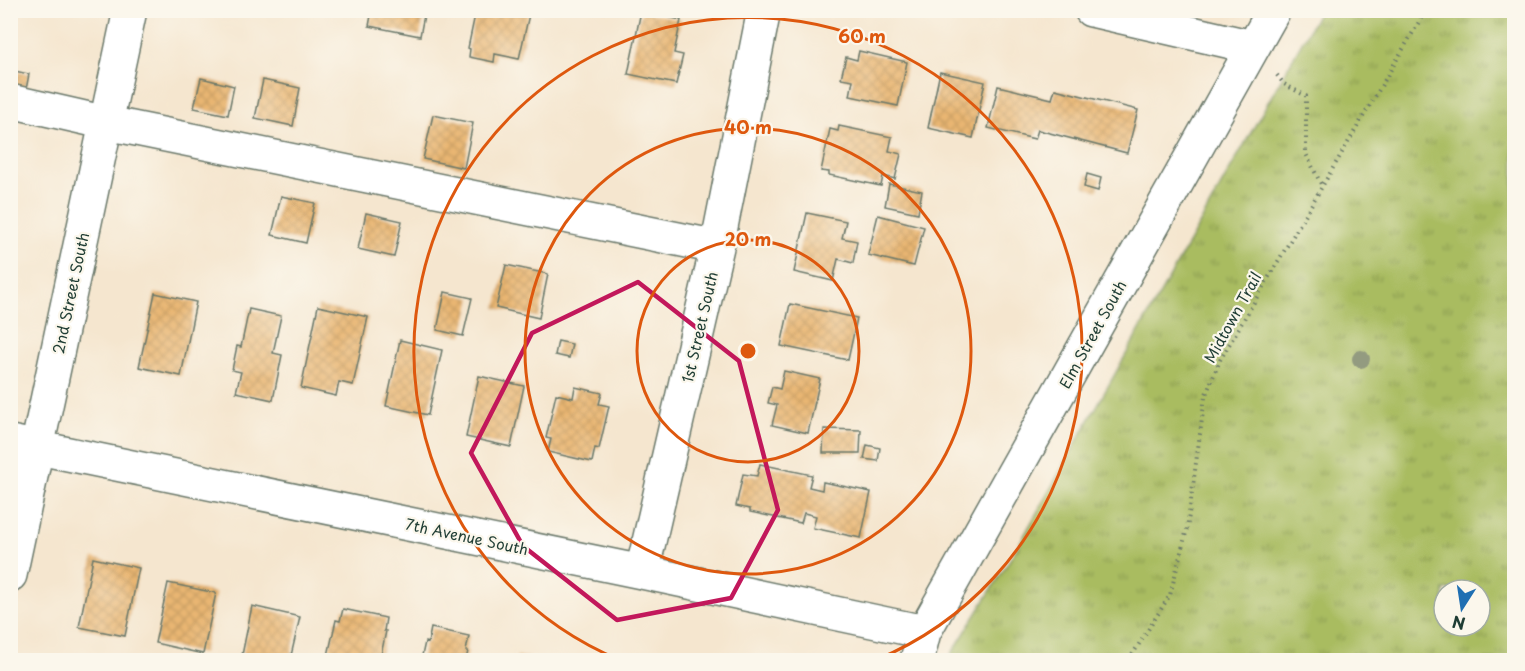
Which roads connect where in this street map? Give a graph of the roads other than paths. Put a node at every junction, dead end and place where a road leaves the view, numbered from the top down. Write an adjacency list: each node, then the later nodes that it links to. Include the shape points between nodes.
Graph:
1 (130, 10): 7 (street, 2nd Street South)
2 (764, 10): 8 (street, 1st Street South)
3 (1091, 10): 5 (street)
4 (1274, 10): 5 (street, Elm Street South)
5 (1253, 46): 12 (street, Elm Street South)
6 (10, 101): 7 (street)
7 (107, 123): 8 (street); 9 (street, 2nd Street South)
8 (717, 247): 10 (street, 1st Street South)
9 (24, 445): 10 (street, 7th Avenue South); 11 (street, 2nd Street South)
10 (642, 572): 12 (street, 7th Avenue South)
11 (10, 575)
12 (920, 646)

